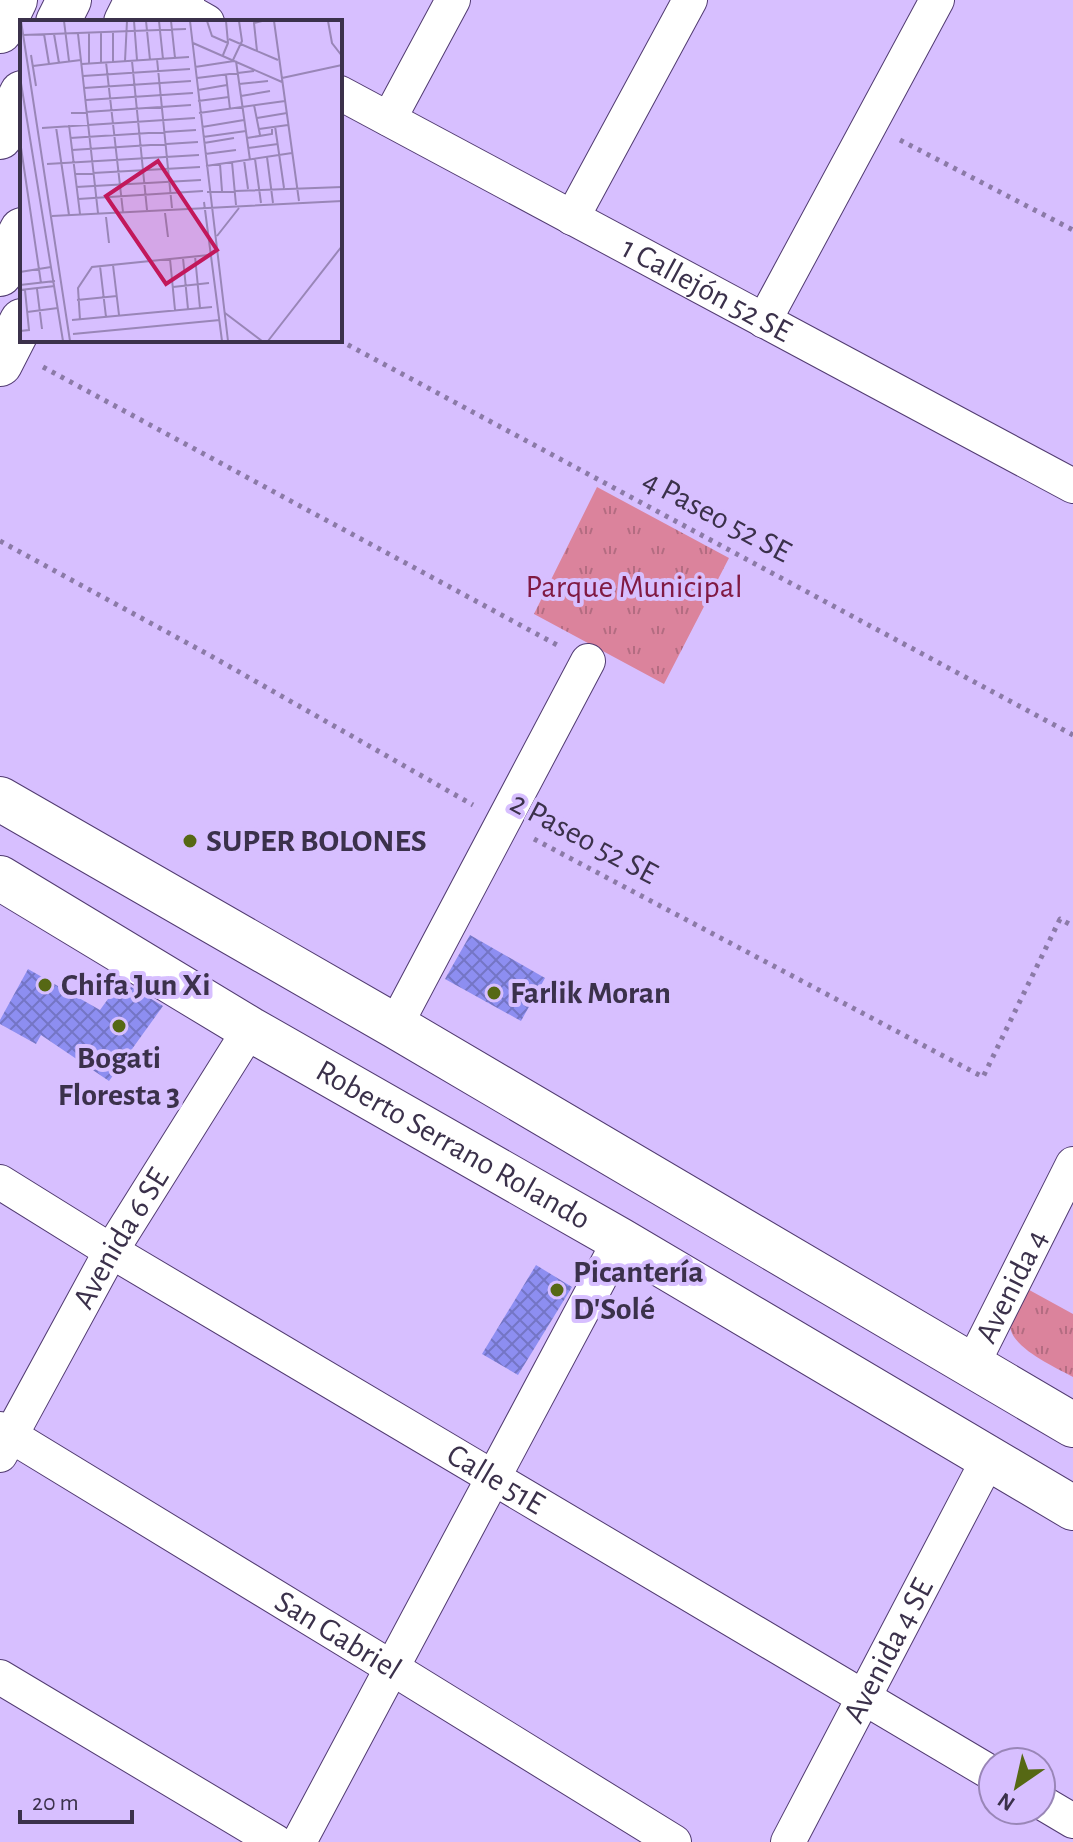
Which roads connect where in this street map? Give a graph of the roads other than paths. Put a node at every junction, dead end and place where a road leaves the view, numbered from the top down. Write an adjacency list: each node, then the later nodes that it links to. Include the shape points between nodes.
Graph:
1 (15, 0): 9 (main road)
2 (69, 0): 7 (main road)
3 (137, 0): 8 (main road)
4 (453, 0): 12 (street)
5 (690, 0): 14 (street)
6 (937, 0): 17 (street)
7 (59, 20)
8 (127, 20)
9 (0, 31)
10 (342, 94): 12 (street, 1 Callejón 52 SE)
11 (20, 97): 13 (main road)
12 (389, 119): 14 (street, 1 Callejón 52 SE)
13 (0, 137)
14 (572, 218): 17 (street, 1 Callejón 52 SE)
15 (20, 234): 16 (main road)
16 (0, 274)
17 (764, 321): 18 (street, 1 Callejón 52 SE)
18 (1073, 486)
19 (588, 661): 22 (street)
20 (0, 799): 22 (main road)
21 (0, 878): 23 (main road, Roberto Serrano Rolando)
22 (395, 1026): 28 (main road)
23 (250, 1029): 26 (main road, Roberto Serrano Rolando); 27 (street, Avenida 6 SE)
24 (1073, 1164): 28 (street, Avenida 4)
25 (0, 1182): 27 (street, Calle 51E)
26 (620, 1240): 31 (main road, Roberto Serrano Rolando); 32 (street)
27 (111, 1251): 30 (street, Avenida 6 SE); 32 (street, Calle 51E)
28 (972, 1365): 29 (main road)
29 (1073, 1425)
30 (4, 1440): 34 (street, San Gabriel)
31 (989, 1458): 33 (main road, Roberto Serrano Rolando); 36 (street, Avenida 4 SE)
32 (493, 1477): 34 (street); 36 (street, Calle 51E)
33 (1073, 1508)
34 (392, 1668): 39 (street); 40 (street, San Gabriel)
35 (0, 1677): 38 (street)
36 (865, 1698): 37 (street, Calle 51E); 41 (street, Avenida 4 SE)
37 (977, 1764)
38 (276, 1842)
39 (299, 1842)
40 (674, 1842)
41 (788, 1842)

